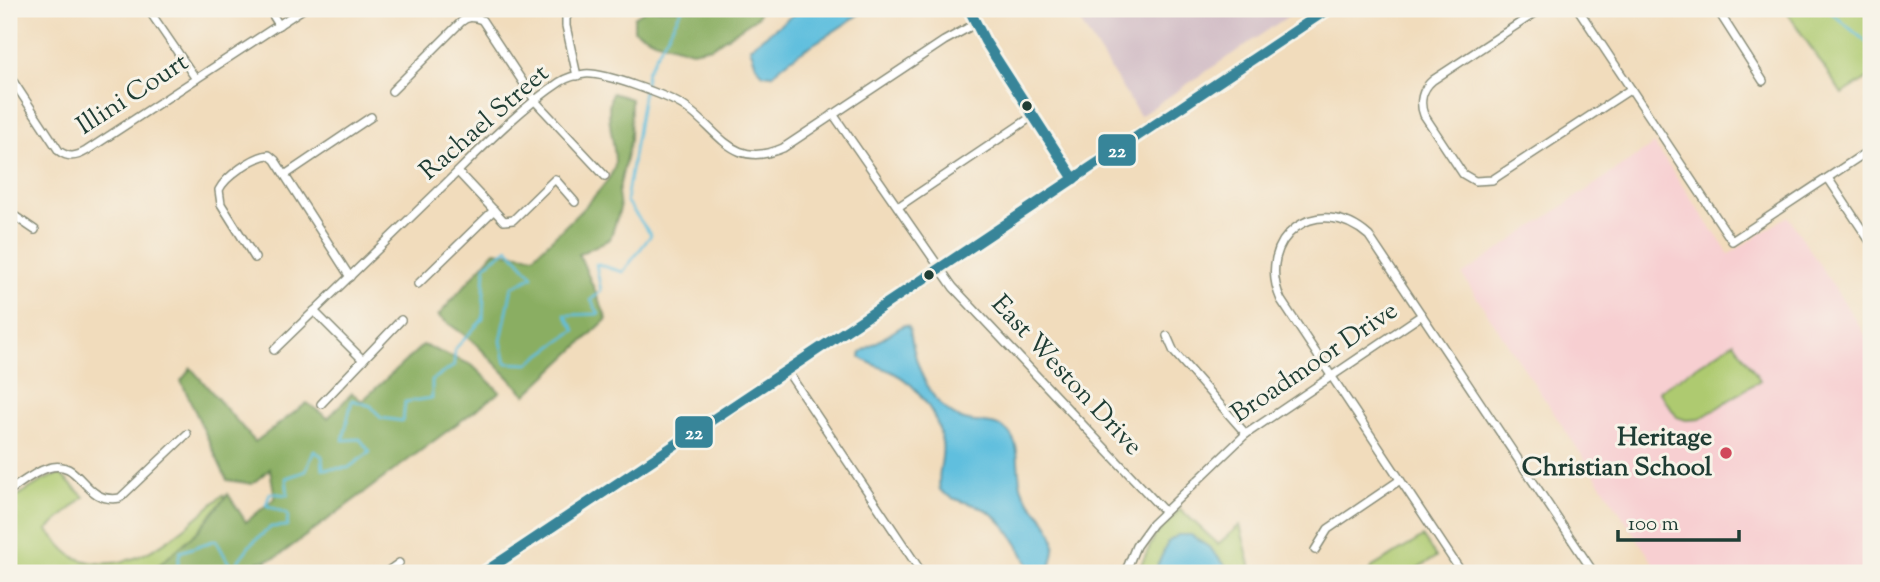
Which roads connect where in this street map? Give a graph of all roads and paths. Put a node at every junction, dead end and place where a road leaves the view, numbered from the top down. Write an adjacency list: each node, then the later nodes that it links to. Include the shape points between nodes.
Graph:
1 (148, 9): 14 (street)
2 (269, 9): 11 (street)
3 (303, 9): 11 (street, Illini Court)
4 (572, 9): 13 (street, via 566,26)
5 (969, 9): 10 (street)
6 (1328, 9): 27 (street)
7 (1541, 9): 16 (street, via 1424,89 1424,115 1463,174 1482,182 1497,178)
8 (1578, 9): 16 (street)
9 (1717, 9): 15 (street)
10 (975, 24): 19 (street, Rachael Street); 21 (street)
11 (279, 25): 14 (street, Illini Court)
12 (9, 75): 14 (street, Illini Court, via 59,150 71,156 86,151)
13 (577, 75): 18 (street, Rachael Street); 19 (street, Rachael Street, via 604,75 664,97 688,109 723,143 751,154 783,148)
14 (195, 79)
15 (1763, 81)
16 (1631, 89): 26 (street, via 1732,241)
17 (392, 91): 18 (street, via 461,22 474,17 482,20)
18 (536, 102): 23 (street, Rachael Street); 25 (street)
19 (833, 114): 29 (street, East Weston Drive)
20 (371, 117): 24 (street)
21 (1033, 117): 27 (street); 29 (street)
22 (1871, 149): 26 (street)
23 (458, 172): 30 (street); 36 (street, Rachael Street)
24 (285, 175): 34 (street, via 275,160 264,155 227,178 219,190 221,204); 36 (street)
25 (605, 176)
26 (1828, 178): 33 (street)
27 (1074, 179): 35 (street)
28 (575, 202): 30 (street, via 555,180 513,220 505,221)
29 (898, 207): 35 (street, East Weston Drive)
30 (494, 210): 37 (street)
31 (9, 215): 32 (street)
32 (35, 230)
33 (1871, 243)
34 (255, 258)
35 (940, 269): 44 (street); 51 (street, East Weston Drive)
36 (350, 277): 38 (street, Rachael Street)
37 (418, 284)
38 (314, 312): 42 (street, Rachael Street); 43 (street)
39 (1422, 315): 45 (street, Broadmoor Drive); 45 (street, via 1369,236 1356,225 1324,217 1296,226 1275,261 1276,289); 59 (street)
40 (401, 320): 43 (street)
41 (1167, 336): 48 (street, via 1174,352)
42 (274, 350)
43 (363, 360): 46 (street)
44 (787, 371): 55 (street); 56 (street)
45 (1331, 376): 48 (street, Broadmoor Drive); 49 (street)
46 (321, 404)
47 (187, 434): 50 (street, via 120,498 96,495 74,472 58,467 48,468)
48 (1246, 434): 51 (street, Broadmoor Drive)
49 (1400, 480): 52 (street, via 1328,529); 58 (street)
50 (9, 491)
51 (1164, 511): 57 (street, Broadmoor Drive, via 1136,547)
52 (1315, 550)
53 (400, 564): 54 (street)
54 (385, 573)
55 (483, 573)
56 (922, 573)
57 (1125, 573)
58 (1462, 573)
59 (1594, 573)

